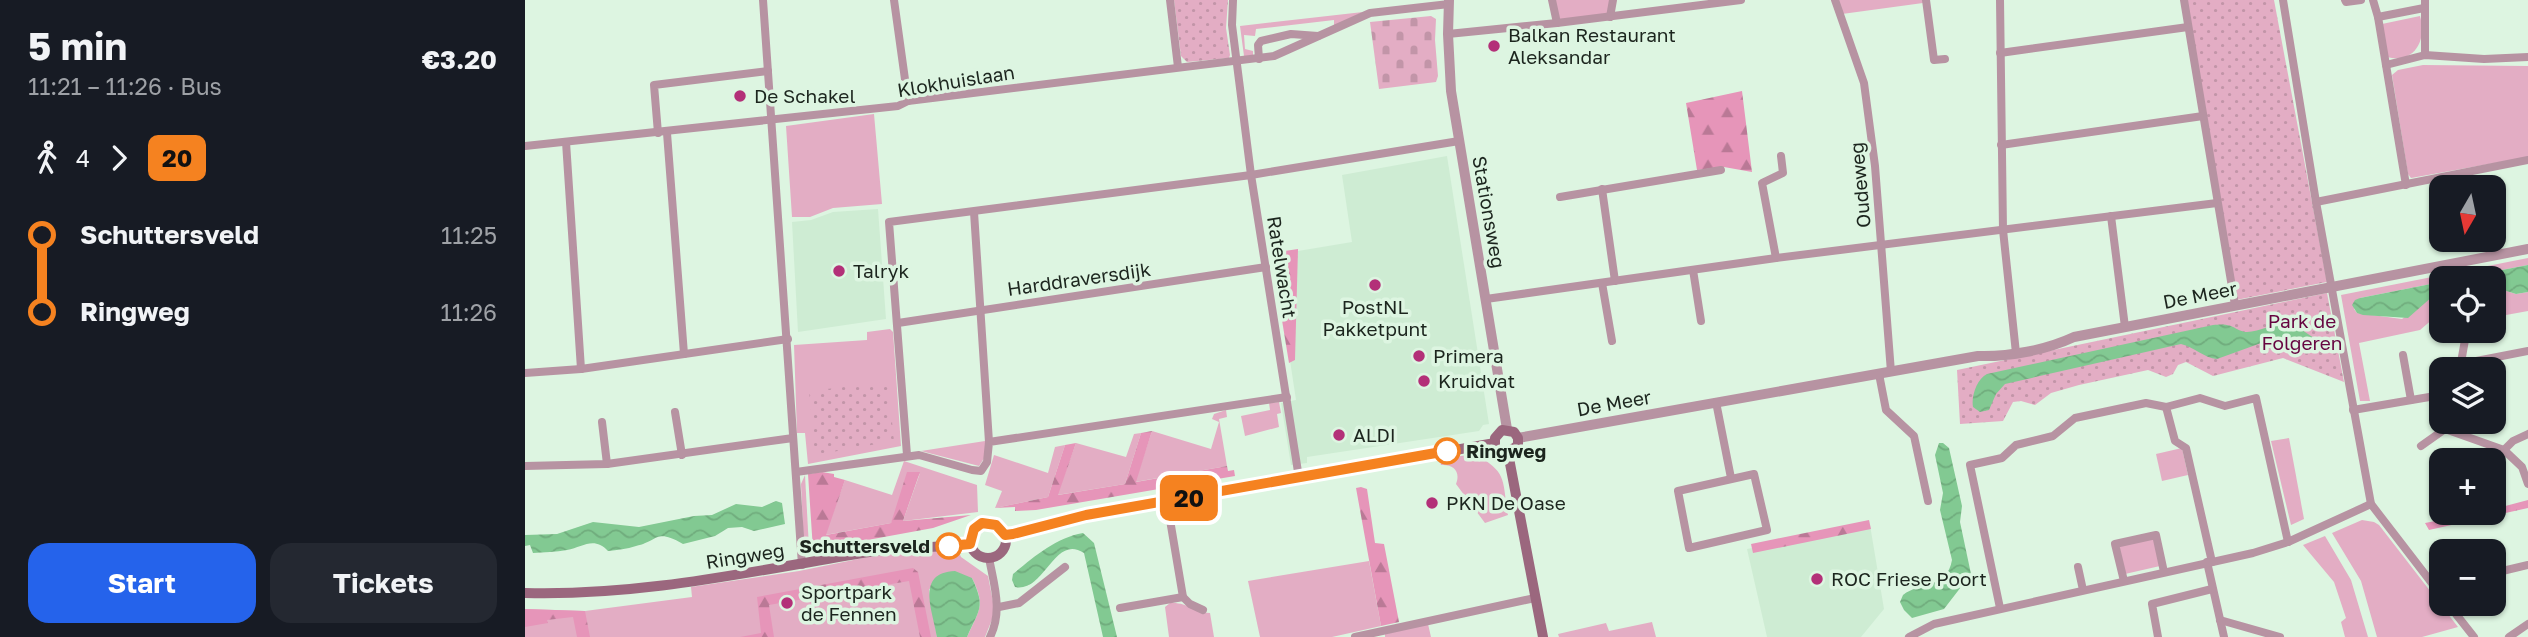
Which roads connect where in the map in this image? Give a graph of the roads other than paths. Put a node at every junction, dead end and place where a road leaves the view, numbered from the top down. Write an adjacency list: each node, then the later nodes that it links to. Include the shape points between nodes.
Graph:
1 (763, 0): 32 (street)
2 (894, 0): 33 (street)
3 (1170, 0): 31 (street)
4 (1233, 0): 29 (street, Ratelwacht)
5 (1552, 0): 20 (street)
6 (1613, 0): 18 (street)
7 (1741, 0): 18 (street)
8 (1835, 0): 54 (street, Oudeweg, via 1864,83)
9 (1926, 0): 28 (street, via 1934,60)
10 (2000, 0): 24 (street)
11 (2184, 0): 21 (street)
12 (2283, 0): 49 (street)
13 (2345, 0): 14 (street)
14 (2361, 0)
15 (2373, 0): 19 (street)
16 (1449, 2): 22 (street, Stationsweg); 23 (street, Klokhuislaan, via 1378,11)
17 (2424, 4): 19 (street); 25 (street)
18 (1610, 17): 20 (street)
19 (2378, 17): 30 (street)
20 (1557, 23): 22 (street)
21 (2188, 27): 24 (street); 34 (street)
22 (1448, 34): 38 (street, Stationsweg)
23 (1321, 36): 27 (street, Klokhuislaan); 27 (street, Klokhuislaan, via 1291,34 1266,39 1258,45)
24 (2000, 53): 40 (street)
25 (2425, 55): 26 (street); 30 (street)
26 (2528, 57)
27 (1259, 59): 29 (street, Klokhuislaan)
28 (1945, 59)
29 (1237, 61): 31 (street, Klokhuislaan); 45 (street, Ratelwacht)
30 (2386, 65): 46 (street)
31 (1178, 67): 33 (street, Klokhuislaan)
32 (768, 71): 35 (street); 36 (street, via 654,85)
33 (908, 101): 35 (street, Klokhuislaan)
34 (2203, 116): 40 (street); 50 (street)
35 (773, 121): 37 (street, Klokhuislaan); 68 (street)
36 (657, 133): 37 (street, Klokhuislaan); 39 (street, Klokhuislaan)
37 (667, 133): 72 (street)
38 (1459, 141): 45 (street); 62 (street, Stationsweg)
39 (566, 142): 41 (street, Klokhuislaan); 75 (street)
40 (2001, 145): 53 (street)
41 (525, 146)
42 (1781, 156): 56 (street, via 1783,173 1762,183)
43 (2528, 160): 46 (street)
44 (1721, 170): 47 (street)
45 (1251, 175): 51 (street); 57 (street, Ratelwacht)
46 (2406, 185): 49 (street)
47 (1602, 189): 48 (street); 59 (street)
48 (1560, 197)
49 (2316, 202): 61 (street)
50 (2217, 203): 52 (street); 63 (street)
51 (974, 212): 64 (street); 66 (street, via 889,222)
52 (2111, 216): 53 (street); 67 (street)
53 (2003, 230): 54 (street); 71 (street)
54 (1881, 246): 56 (street); 76 (street, Oudeweg)
55 (2528, 250): 61 (street, De Meer)
56 (1776, 258): 58 (street)
57 (1266, 267): 64 (street, Harddraversdijk); 79 (street, Ratelwacht)
58 (1693, 270): 59 (street); 65 (street)
59 (1615, 281): 60 (street)
60 (1602, 283): 62 (street); 69 (street)
61 (2331, 287): 63 (street, De Meer); 84 (street)
62 (1486, 299): 87 (street, Stationsweg)
63 (2235, 305): 67 (street, De Meer)
64 (981, 309): 66 (street, Harddraversdijk); 93 (street)
65 (1701, 321)
66 (898, 323): 101 (street)
67 (2125, 327): 71 (street, De Meer)
68 (788, 339): 72 (street); 91 (street)
69 (1612, 341)
70 (2528, 351): 74 (street)
71 (2017, 353): 76 (street, De Meer)
72 (684, 354): 75 (street)
73 (2403, 355): 81 (street)
74 (2502, 357)
75 (581, 369): 77 (street)
76 (1891, 372): 78 (street, De Meer)
77 (525, 373)
78 (1879, 374): 82 (street, De Meer); 108 (street, via 1886,410 1913,436)
79 (1287, 397): 93 (street); 105 (street, Ratelwacht)
80 (2429, 398): 81 (street)
81 (2411, 400): 84 (street)
82 (1717, 402): 92 (street, De Meer); 106 (street)
83 (2166, 407): 112 (street, via 2200,398 2225,406 2256,398); 115 (street, via 2175,441 2186,448); 131 (street, via 2146,403 2075,418 2053,436 2016,445 2002,458 1971,465)
84 (2353, 410): 110 (street)
85 (675, 412): 100 (street)
86 (602, 422): 102 (street)
87 (1507, 429): 92 (main road); 94 (main road, via 1497,433)
88 (2435, 434): 95 (street)
89 (2464, 434): 96 (street)
90 (2528, 434): 97 (street)
91 (793, 438): 100 (street); 104 (street)
92 (1518, 438): 99 (main road)
93 (989, 442): 101 (street, via 981,471)
94 (1495, 443): 99 (main road); 105 (main road)
95 (2421, 446)
96 (2499, 448)
97 (2506, 448)
98 (2506, 452): 107 (street, via 2522,467)
99 (1508, 453): 128 (main road)
100 (682, 455): 102 (street)
101 (907, 455): 104 (street)
102 (607, 464): 103 (street)
103 (525, 467)
104 (796, 472): 116 (street)
105 (1299, 478): 109 (main road)
106 (1731, 478): 106 (street, via 1754,474 1767,530 1689,548 1678,491)
107 (2528, 484)
108 (1929, 501)
109 (1167, 502): 111 (main road); 127 (street)
110 (2371, 504): 112 (street); 122 (street)
111 (1005, 535): 113 (main road, via 996,525 982,523 974,529); 114 (main road, via 1004,548)
112 (2288, 542): 115 (street)
113 (970, 544): 114 (main road, via 978,556); 116 (main road, Ringweg, via 889,550)
114 (989, 558): 129 (street)
115 (2209, 562): 121 (street); 124 (street)
116 (802, 565): 126 (main road, Ringweg, via 667,587)
117 (2528, 565): 120 (street)
118 (1065, 567): 129 (street, via 1019,603)
119 (2078, 567): 125 (street)
120 (2506, 570)
121 (2164, 572): 123 (street); 123 (street, via 2156,535 2115,544)
122 (2429, 577)
123 (2124, 581): 125 (street)
124 (2212, 589): 134 (street); 140 (street, via 2152,604)
125 (2083, 590): 131 (street)
126 (525, 593)
127 (1184, 597): 130 (street); 132 (street)
128 (1535, 598): 137 (street); 138 (main road)
129 (999, 607): 136 (street)
130 (1120, 608)
131 (2000, 608): 139 (street, via 1934,624)
132 (1203, 610)
133 (2457, 616): 143 (street)
134 (2220, 620): 141 (street); 142 (street)
135 (2528, 624): 144 (street)
136 (990, 637)
137 (1355, 637)
138 (1543, 637)
139 (1909, 637)
140 (2158, 637)
141 (2224, 637)
142 (2280, 637)
143 (2473, 637)
144 (2509, 637)

